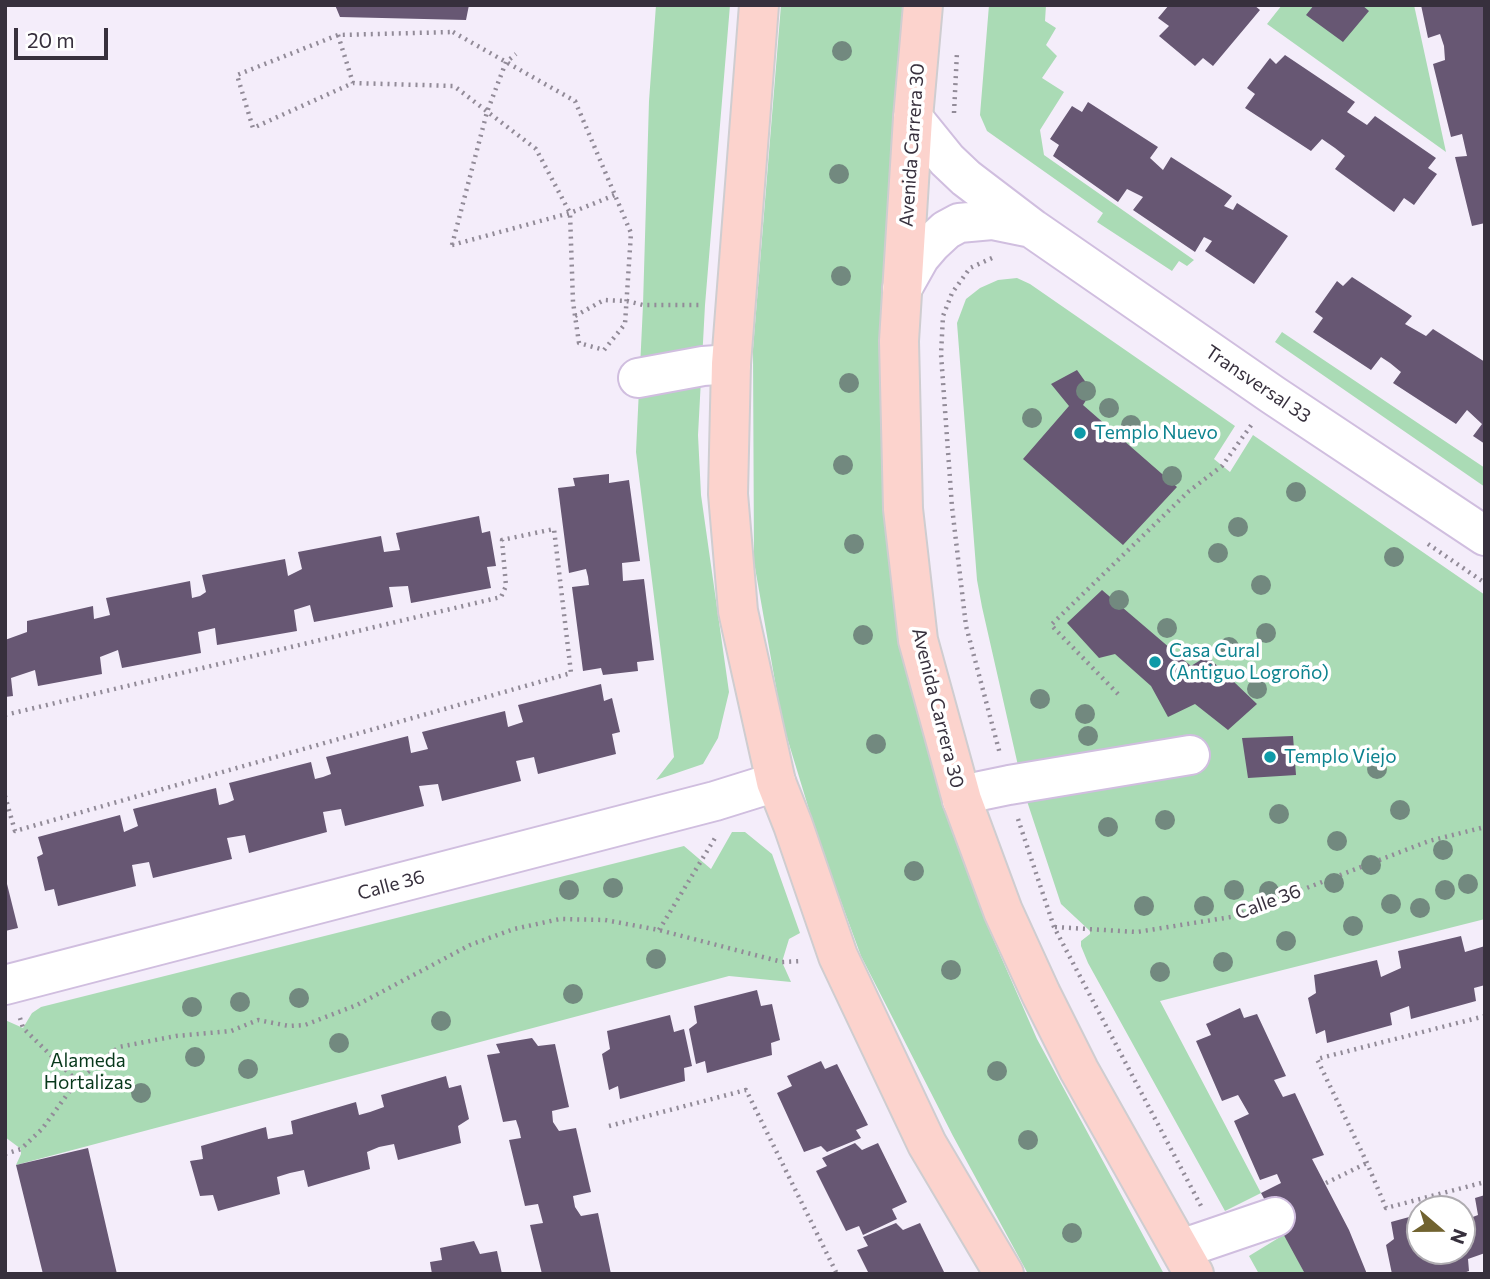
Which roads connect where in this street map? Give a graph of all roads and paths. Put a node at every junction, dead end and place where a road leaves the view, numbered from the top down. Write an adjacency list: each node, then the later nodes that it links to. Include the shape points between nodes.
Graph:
1 (759, 5): 17 (main road)
2 (923, 5): 9 (main road, Avenida Carrera 30)
3 (338, 35): 6 (path, via 453,32); 7 (path); 7 (path, via 237,75 253,128)
4 (957, 46): 10 (path, via 954,114)
5 (516, 54): 6 (path)
6 (506, 62): 8 (path); 11 (path, via 575,101)
7 (353, 83): 8 (path, via 454,86)
8 (487, 112): 12 (path, via 536,149); 12 (path, via 452,245)
9 (913, 118): 13 (street, Transversal 33, via 966,178); 15 (main road, Avenida Carrera 30)
10 (958, 125)
11 (615, 195): 12 (path); 16 (path, via 631,233)
12 (570, 213): 18 (path)
13 (1033, 229): 15 (street, Transversal 33, via 992,220 959,223 932,243); 21 (street, Transversal 33)
14 (1000, 258): 27 (path, via 970,268 952,293 943,316 941,354 966,626)
15 (902, 289): 29 (main road, Avenida Carrera 30, via 903,509 918,640)
16 (627, 301): 17 (path, via 705,305); 18 (path, via 604,300); 18 (path, via 625,324 604,350 579,343)
17 (736, 301): 19 (main road)
18 (575, 316)
19 (731, 364): 20 (street); 26 (main road, via 728,494 738,611)
20 (638, 378)
21 (1273, 395): 22 (street, Transversal 33); 23 (path, via 1222,466 1189,491 1051,625)
22 (1485, 536)
23 (1118, 694)
24 (5, 715): 28 (path, via 501,597 506,586 502,540 554,529 571,673 15,831)
25 (1190, 755): 27 (street)
26 (776, 782): 30 (street, Calle 36); 35 (main road)
27 (1009, 785): 29 (street); 32 (path)
28 (5, 796)
29 (962, 800): 46 (main road, Avenida Carrera 30, via 1003,911 1041,995)
30 (715, 801): 33 (path, via 720,820 717,835); 36 (street, Calle 36)
31 (1485, 828): 32 (path, Calle 36, via 1429,841 1231,917 1137,932)
32 (1054, 927): 34 (path); 45 (path)
33 (659, 930): 35 (path, via 782,962); 38 (path, via 605,920 560,919 514,929 470,945 357,1005 306,1025 258,1020 231,1031 119,1047)
34 (1044, 933)
35 (838, 956): 48 (main road, via 927,1144)
36 (9, 984): 38 (path, via 23,1028)
37 (1485, 1016): 41 (path, via 1317,1059)
38 (77, 1081): 40 (path, via 42,1129 21,1149)
39 (609, 1126): 47 (path, via 746,1090)
40 (5, 1154)
41 (1367, 1163): 42 (path, via 1386,1208); 43 (path)
42 (1485, 1182)
43 (1325, 1183)
44 (1275, 1217): 45 (street)
45 (1217, 1236): 46 (street)
46 (1187, 1261)
47 (837, 1274)
48 (1004, 1274)

